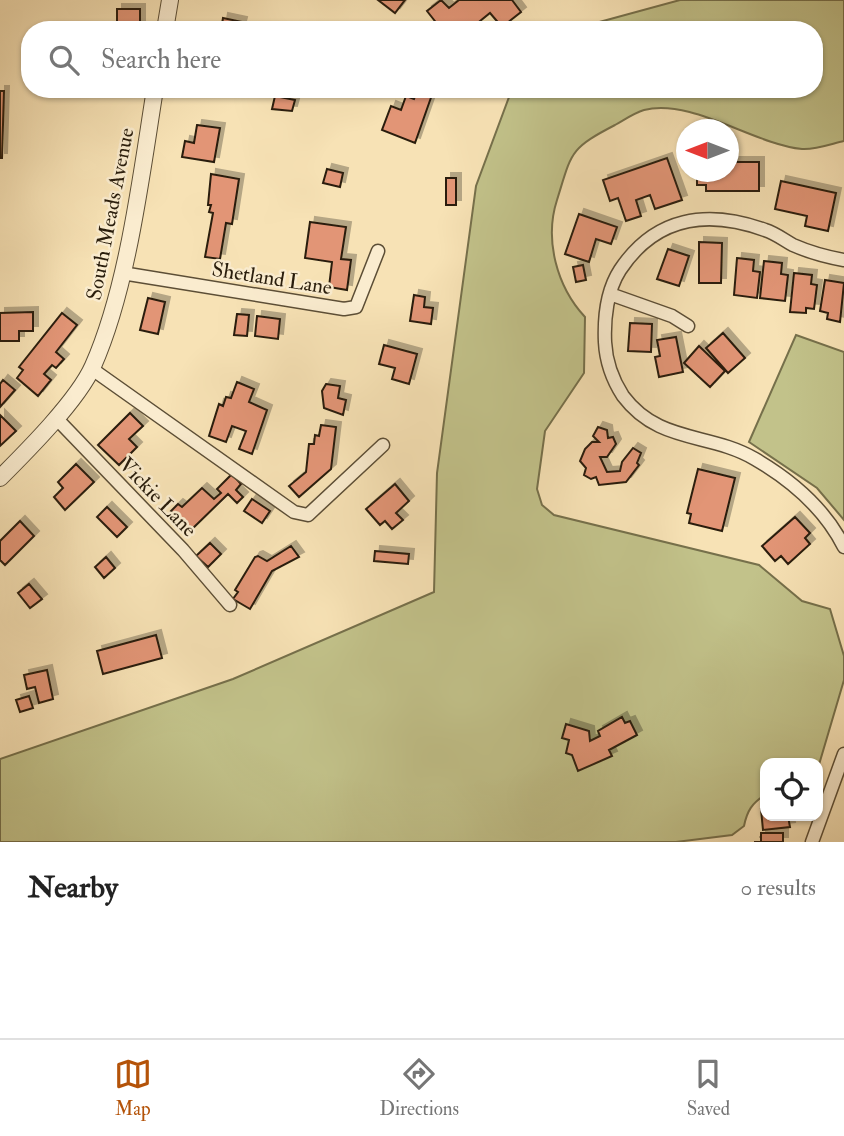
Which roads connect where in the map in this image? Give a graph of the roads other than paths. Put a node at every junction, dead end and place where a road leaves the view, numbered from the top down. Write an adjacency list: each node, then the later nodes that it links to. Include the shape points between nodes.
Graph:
1 (170, 0): 2 (street)
2 (166, 21)
3 (153, 98): 6 (street, South Meads Avenue)
4 (378, 251): 6 (street, Shetland Lane, via 362,298 356,307 344,309)
5 (844, 260): 7 (street, via 795,246 768,230 692,219 673,224 641,244 618,272)
6 (122, 273): 9 (street, South Meads Avenue)
7 (610, 294): 8 (street, via 673,316); 13 (street, via 604,321 605,351 613,381 632,407 654,425 752,457 804,494)
8 (688, 326)
9 (92, 369): 10 (street, South Meads Avenue); 11 (street, via 294,512 308,515)
10 (56, 418): 12 (street, South Meads Avenue); 14 (street, Vickie Lane)
11 (383, 445)
12 (0, 478)
13 (844, 547)
14 (230, 605)
15 (844, 754): 16 (street)
16 (812, 842)

